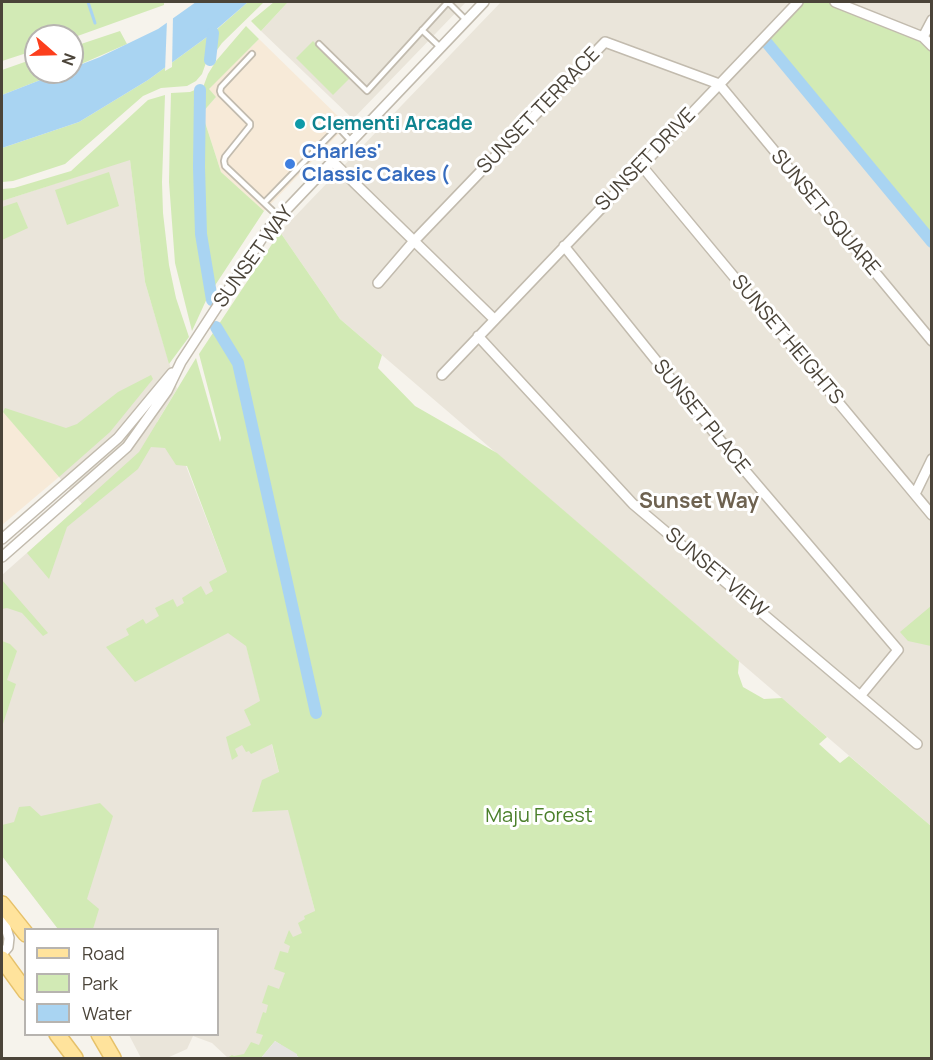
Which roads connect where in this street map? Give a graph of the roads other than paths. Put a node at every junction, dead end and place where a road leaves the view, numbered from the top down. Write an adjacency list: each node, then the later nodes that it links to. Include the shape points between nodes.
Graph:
1 (483, 2): 4 (street, SUNSET WAY)
2 (798, 2): 12 (street, SUNSET DRIVE)
3 (835, 2): 7 (street)
4 (466, 20): 6 (lane, via 447,3); 10 (street, SUNSET WAY)
5 (932, 20): 7 (street)
6 (422, 30): 8 (lane, via 368,91); 10 (lane)
7 (923, 37): 9 (street)
8 (319, 44)
9 (932, 46)
10 (440, 47): 13 (street, SUNSET WAY)
11 (252, 54): 16 (lane, via 221,87 221,94 250,123 224,161)
12 (719, 84): 15 (street, SUNSET DRIVE); 18 (street, SUNSET TERRACE, via 605,42); 23 (street, SUNSET SQUARE)
13 (351, 141): 14 (street, SUNSET WAY); 16 (lane, via 338,127)
14 (332, 161): 17 (street, SUNSET WAY); 18 (street)
15 (641, 165): 19 (street, SUNSET DRIVE); 27 (street, SUNSET HEIGHTS)
16 (264, 203): 17 (lane)
17 (279, 217): 24 (street, SUNSET WAY)
18 (414, 241): 20 (street); 21 (street)
19 (564, 246): 21 (street, SUNSET DRIVE); 31 (street, SUNSET PLACE, via 741,466 898,650)
20 (378, 284)
21 (494, 319): 22 (street, SUNSET DRIVE)
22 (478, 336): 25 (street, SUNSET DRIVE); 31 (street, SUNSET VIEW, via 633,504)
23 (932, 341)
24 (181, 362): 29 (street, SUNSET WAY, via 118,438); 30 (street, SUNSET WAY, via 167,391 127,447)
25 (442, 375)
26 (932, 459): 27 (street)
27 (915, 494): 28 (street, SUNSET HEIGHTS)
28 (932, 515)
29 (2, 539)
30 (2, 557)
31 (861, 695): 32 (street, SUNSET VIEW)
32 (917, 744)
33 (2, 904): 35 (main road)
34 (2, 913): 36 (street, via 9,938)
35 (24, 932)
36 (2, 954)
37 (2, 959): 38 (main road)
38 (24, 989)
39 (58, 1036): 41 (main road)
40 (100, 1036): 42 (main road)
41 (75, 1059)
42 (112, 1059)

